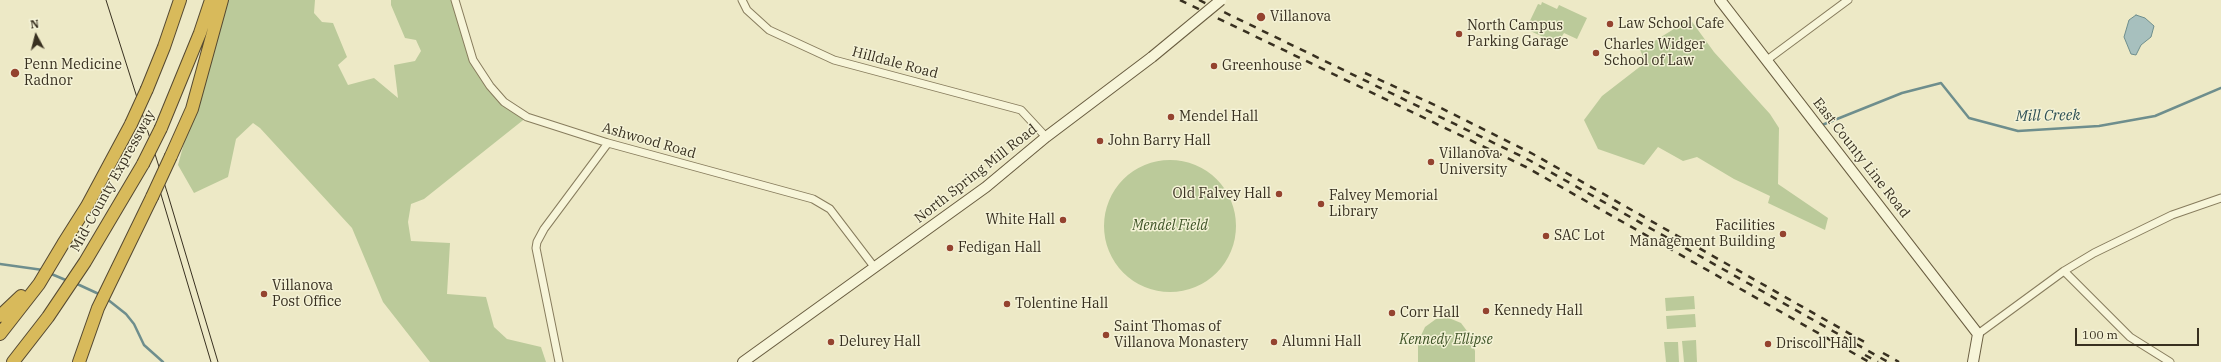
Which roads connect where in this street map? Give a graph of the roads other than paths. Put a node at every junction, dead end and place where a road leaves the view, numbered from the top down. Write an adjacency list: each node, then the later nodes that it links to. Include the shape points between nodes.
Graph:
1 (180, 0): 15 (highway, Mid-County Expressway, bridge, via 164,47 131,124 91,199)
2 (211, 0): 19 (highway, Mid-County Expressway, bridge, via 161,128 143,164 64,294)
3 (222, 0): 20 (highway, bridge, via 194,103 98,308)
4 (455, 0): 11 (street, Ashwood Road, via 473,60 504,102 527,117)
5 (742, 0): 10 (street, Hilldale Road, via 747,10 769,30 834,60 1021,110)
6 (1221, 0): 10 (main road, North Spring Mill Road, bridge, via 1152,57)
7 (1720, 0): 9 (main road, East County Line Road)
8 (1848, 0): 9 (street)
9 (1767, 60): 18 (main road, East County Line Road)
10 (1046, 137): 13 (main road, North Spring Mill Road, via 986,187)
11 (608, 143): 13 (street, Ashwood Road, via 813,199 830,209); 21 (street, via 544,229 536,248)
12 (2221, 198): 14 (street, via 2172,215 2094,253)
13 (875, 268): 22 (main road, North Spring Mill Road)
14 (2064, 271): 18 (street); 24 (street, via 2130,336)
15 (37, 283): 16 (highway); 17 (highway)
16 (0, 316)
17 (0, 334)
18 (1978, 334): 23 (main road)
19 (13, 362)
20 (79, 362)
21 (559, 362)
22 (743, 362)
23 (1973, 362)
24 (2170, 362)

